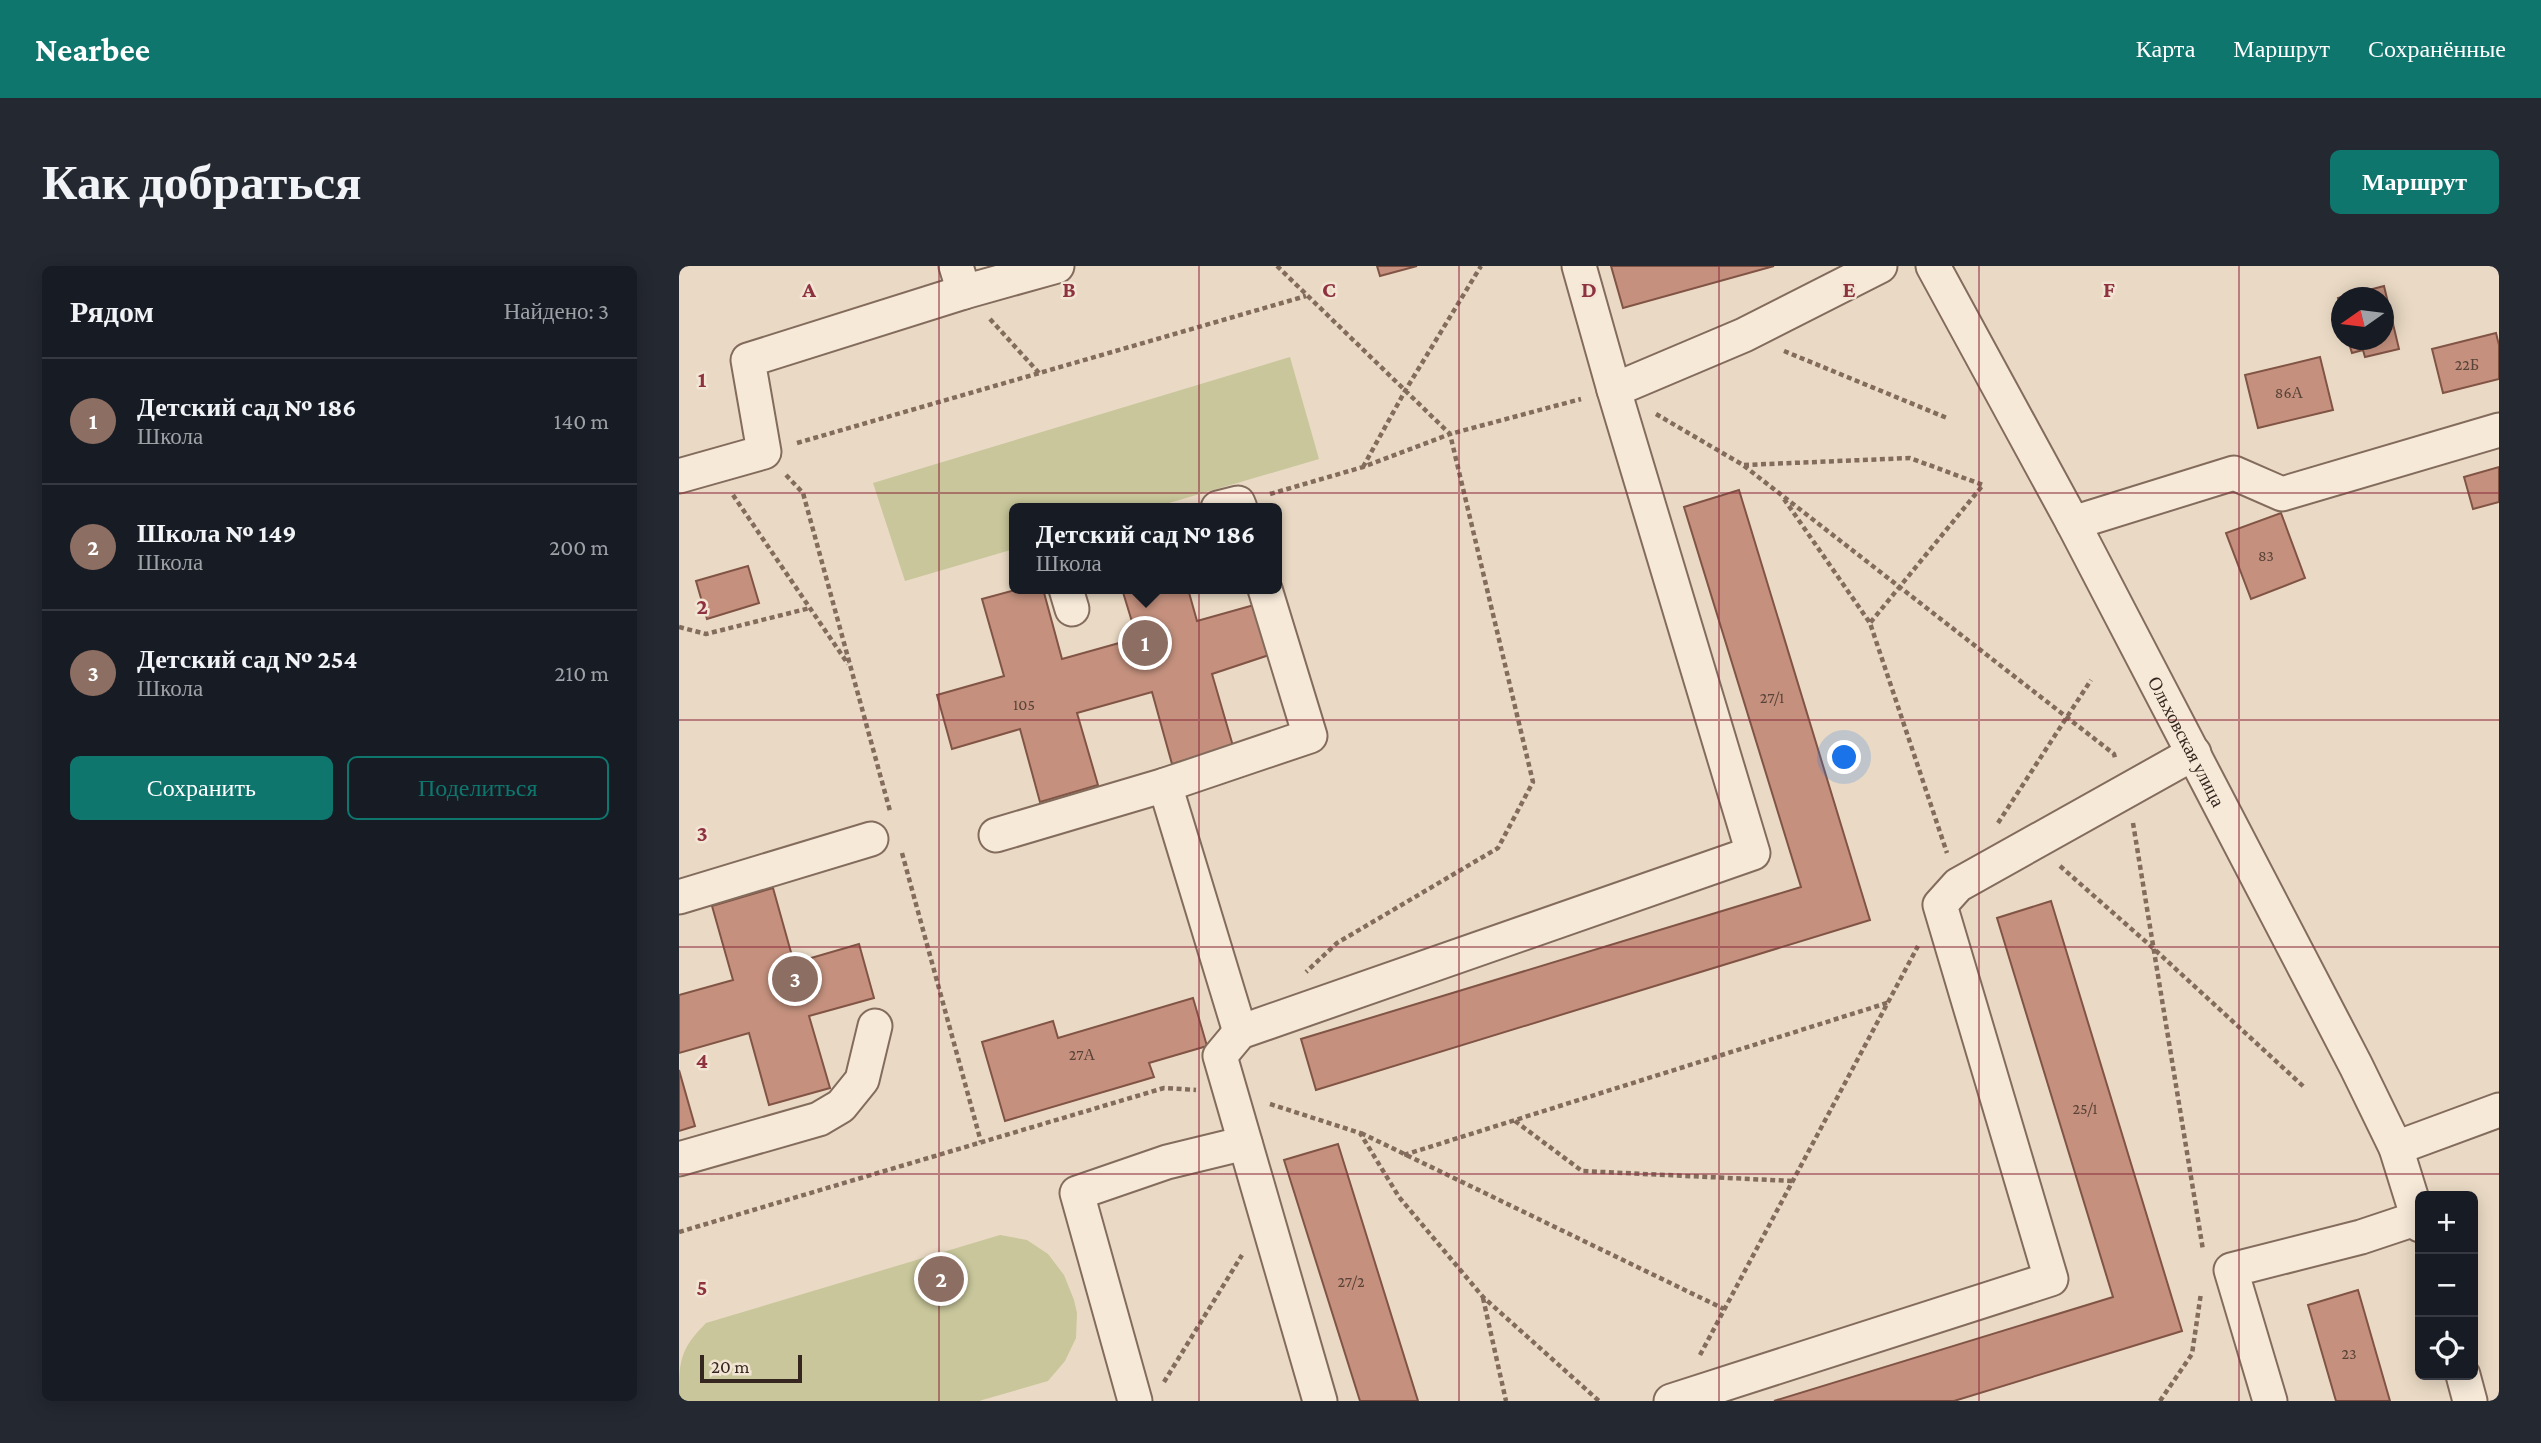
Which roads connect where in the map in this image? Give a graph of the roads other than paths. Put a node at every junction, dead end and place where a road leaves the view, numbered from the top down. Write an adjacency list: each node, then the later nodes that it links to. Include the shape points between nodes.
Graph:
1 (1057, 266): 5 (street)
2 (1580, 266): 6 (street)
3 (1880, 266): 6 (street, via 1744,335)
4 (1933, 266): 9 (street, Ольховская улица)
5 (960, 279): 8 (street, via 748,360 764,452)
6 (1614, 390): 17 (street, via 1753,853)
7 (2499, 430): 9 (street, via 2282,494 2234,473)
8 (679, 477)
9 (2073, 523): 11 (street, Ольховская улица)
10 (1267, 594): 12 (street, via 1310,736)
11 (2194, 753): 20 (street, Ольховская улица); 26 (street, via 1949,895 2051,1279)
12 (1165, 785): 14 (street); 17 (street)
13 (887, 832): 15 (street)
14 (996, 835)
15 (679, 897)
16 (875, 1027): 21 (street, via 862,1080 841,1106 819,1119)
17 (1240, 1032): 19 (street, via 1220,1056)
18 (2499, 1110): 20 (street)
19 (1245, 1143): 25 (street, via 1167,1162 1077,1193); 27 (street)
20 (2396, 1148): 22 (street, Ольховская улица)
21 (679, 1159)
22 (2415, 1208)
23 (2415, 1222): 28 (street, via 2231,1270)
24 (2464, 1380): 29 (street)
25 (1147, 1396)
26 (1674, 1400)
27 (1319, 1401)
28 (2270, 1401)
29 (2470, 1401)

